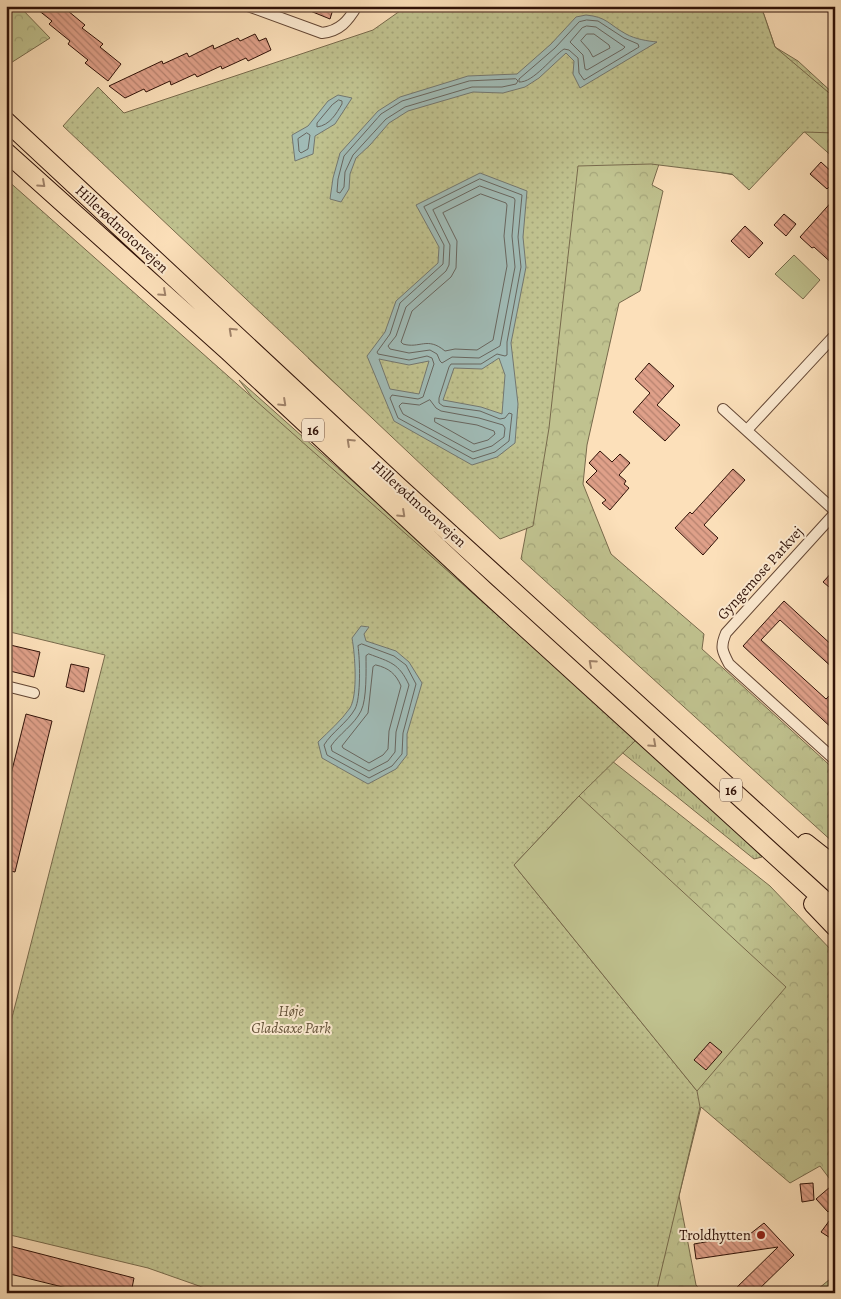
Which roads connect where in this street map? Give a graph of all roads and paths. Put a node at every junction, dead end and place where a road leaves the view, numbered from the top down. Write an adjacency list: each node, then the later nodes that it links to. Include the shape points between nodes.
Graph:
1 (248, 6): 3 (street)
2 (357, 6): 3 (street, via 342,27 322,33)
3 (259, 8)
4 (6, 121): 12 (highway, Hillerødmotorvejen / 16, one-way to 4)
5 (6, 152): 14 (highway, Hillerødmotorvejen / 16, one-way to 14, via 228,351)
6 (835, 335): 8 (street)
7 (723, 409): 8 (street, Gyngemose Parkvej)
8 (747, 430): 9 (street, Gyngemose Parkvej)
9 (835, 512): 13 (street, Gyngemose Parkvej, via 726,633 722,642 729,664)
10 (6, 686): 11 (street)
11 (34, 693)
12 (628, 696): 15 (highway); 16 (highway, Hillerødmotorvejen / 16)
13 (835, 760)
14 (728, 812): 17 (highway, Hillerødmotorvejen / 16); 18 (highway)
15 (835, 866)
16 (835, 884)
17 (835, 910)
18 (835, 927)

